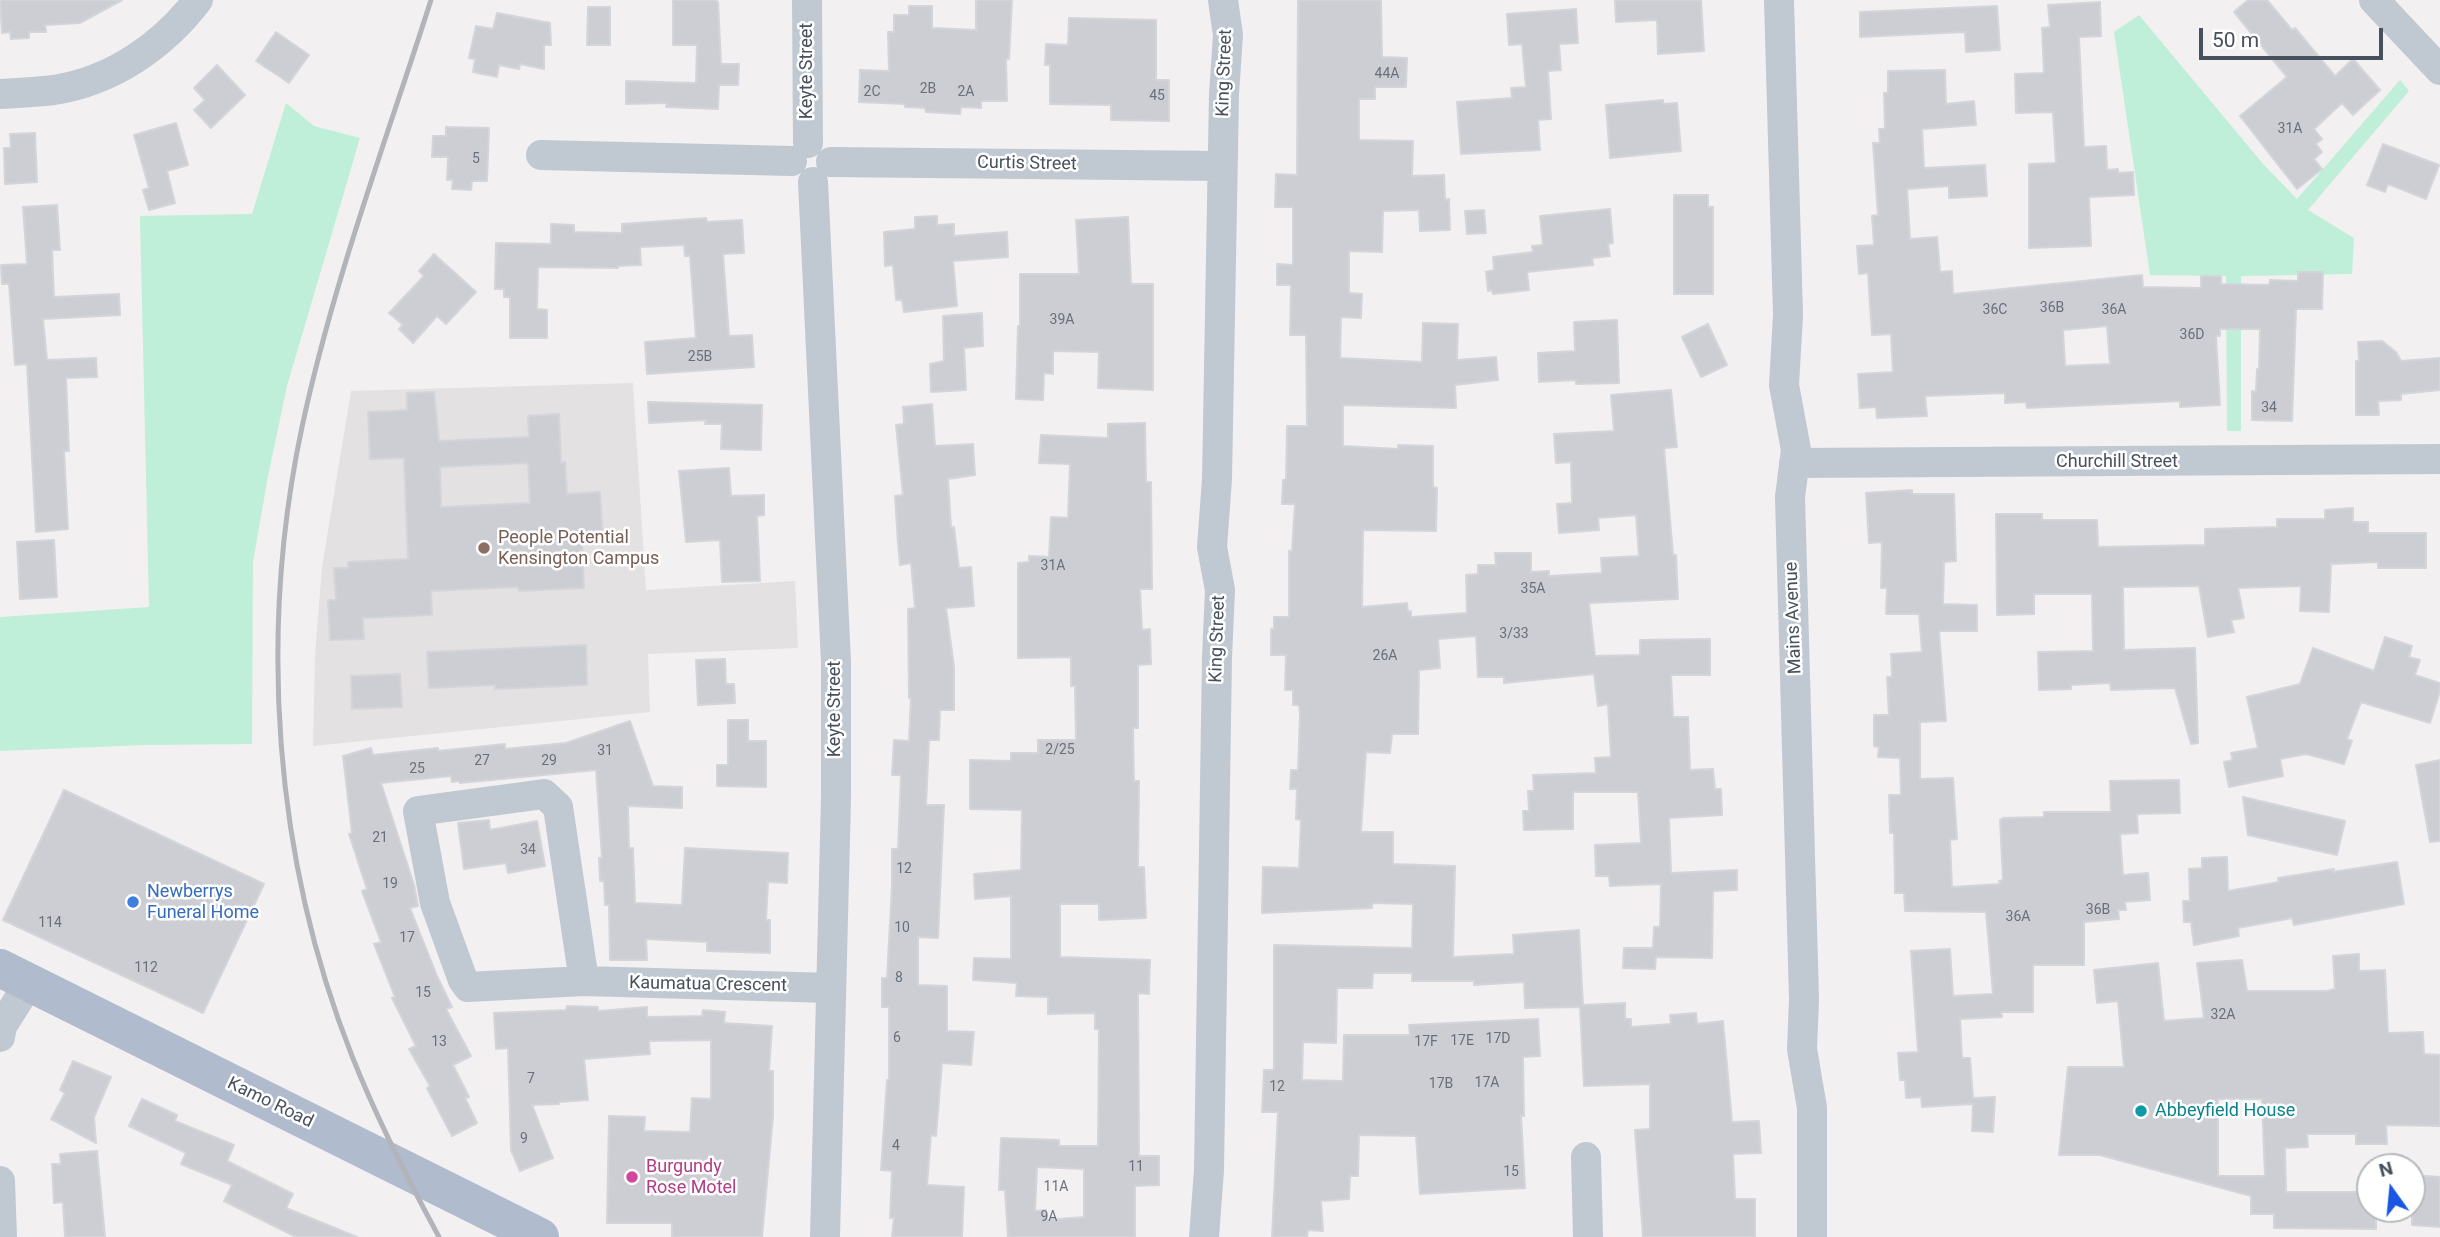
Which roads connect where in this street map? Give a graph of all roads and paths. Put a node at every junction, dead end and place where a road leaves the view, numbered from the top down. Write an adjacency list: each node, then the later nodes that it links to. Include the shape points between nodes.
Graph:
1 (198, 0): 7 (street, via 162,39 108,74 55,90)
2 (807, 0): 8 (street, Keyte Street)
3 (1223, 0): 10 (street, King Street, via 1228,35)
4 (1779, 0): 13 (street, Mains Avenue, via 1788,315 1784,385 1794,430)
5 (2374, 0): 6 (street)
6 (2440, 70)
7 (0, 94)
8 (800, 152): 9 (street); 11 (street, via 795,173 806,181)
9 (541, 155)
10 (1222, 166): 11 (street, Curtis Street); 23 (street, King Street, via 1212,547 1221,602)
11 (822, 172): 16 (street, Keyte Street, via 836,662)
12 (2440, 459): 13 (street, Churchill Street)
13 (1794, 463): 25 (street, Mains Avenue, via 1790,497 1802,1049 1812,1108)
14 (15, 976): 17 (street); 21 (main road, Kamo Road)
15 (584, 981): 15 (street, Kaumatua Crescent, via 558,807 544,794 418,811 435,903 468,987); 16 (street, Kaumatua Crescent)
16 (831, 988): 22 (street, Keyte Street)
17 (0, 1037)
18 (1586, 1157): 24 (street)
19 (0, 1181): 20 (street)
20 (2, 1237)
21 (540, 1237)
22 (825, 1237)
23 (1204, 1237)
24 (1588, 1237)
25 (1812, 1237)

